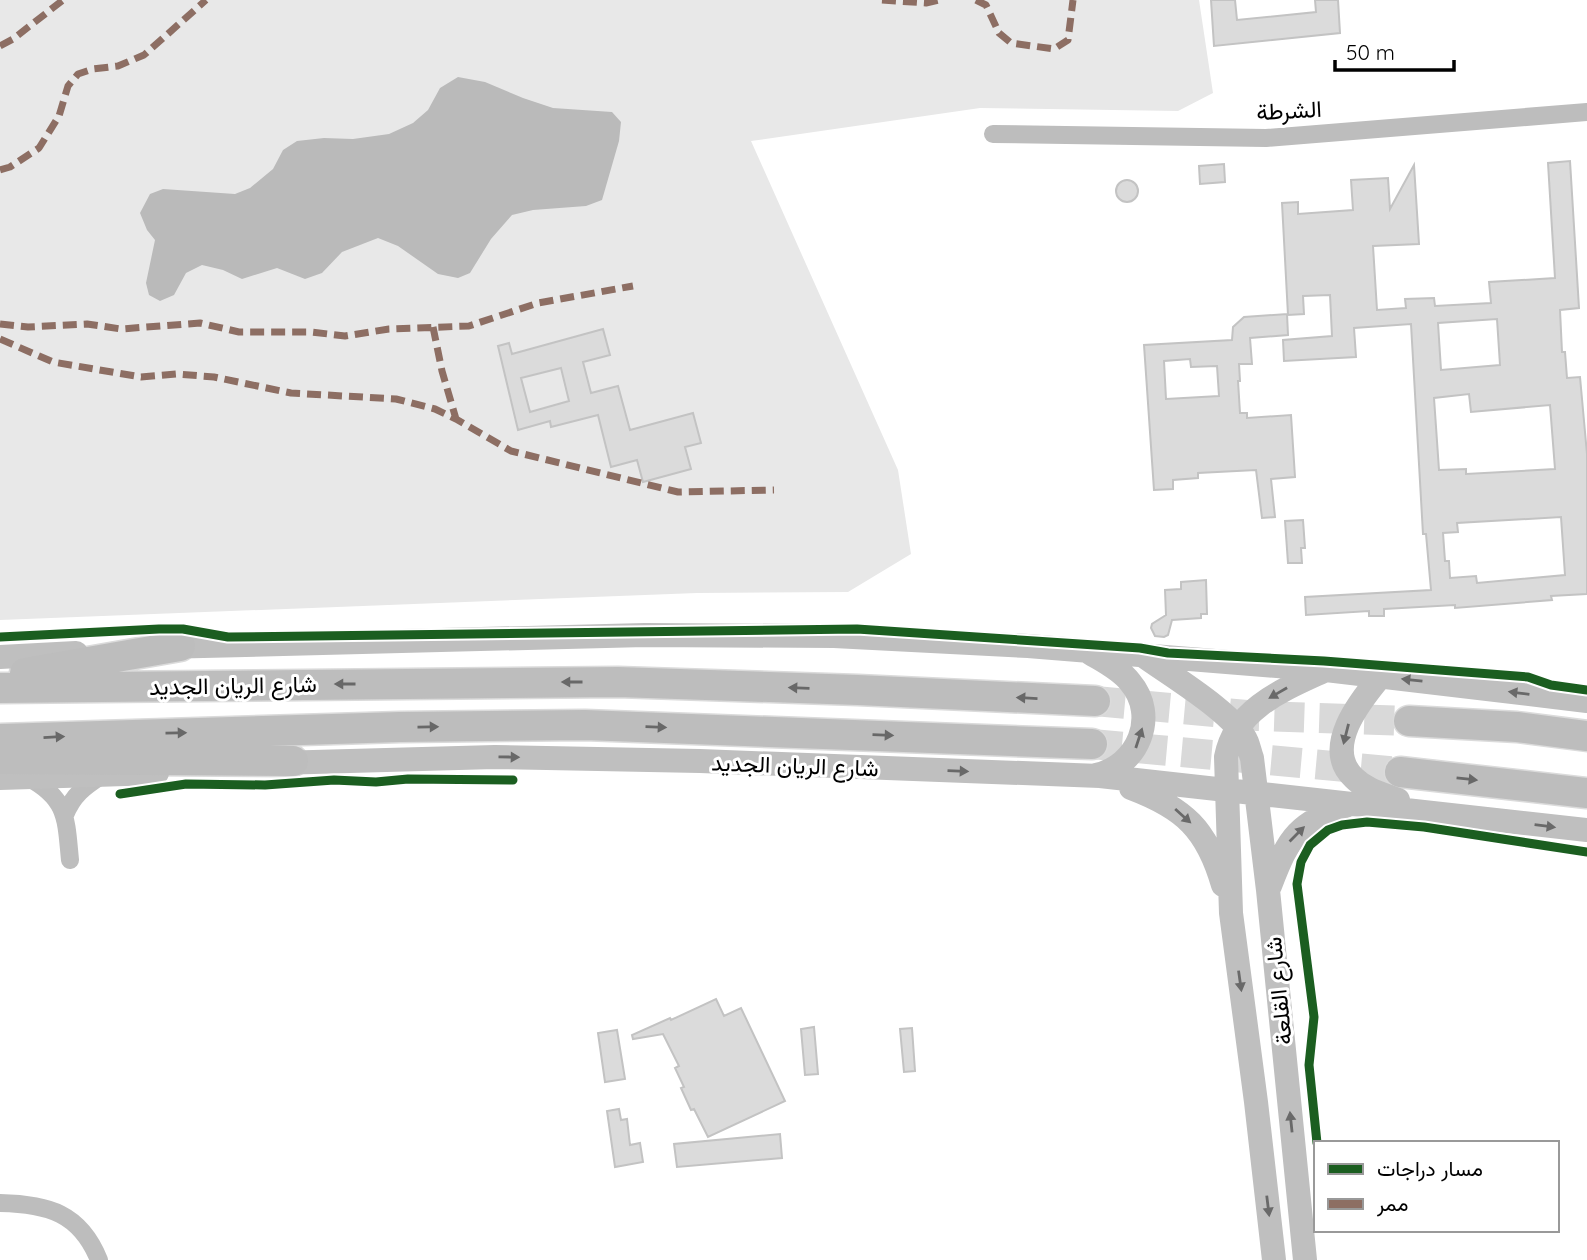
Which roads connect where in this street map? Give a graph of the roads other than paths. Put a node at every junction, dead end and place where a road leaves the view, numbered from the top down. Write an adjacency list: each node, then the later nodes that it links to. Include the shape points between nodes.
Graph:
1 (1587, 112): 2 (street, الشرطة, via 1266,138)
2 (993, 134)
3 (180, 646): 4 (main road, شارع الريان الجديد, via 645,635 820,636); 6 (main road, شارع الريان الجديد); 8 (highway)
4 (1089, 652): 5 (main road, شارع الريان الجديد); 22 (main road, one-way to 4, via 1123,763 1135,750 1144,714 1129,681)
5 (1140, 654): 7 (main road, شارع الريان الجديد); 14 (main road, شارع القلعة)
6 (0, 657)
7 (1326, 670): 9 (main road, شارع الريان الجديد); 14 (main road, شارع القلعة, one-way to 14, via 1267,700)
8 (0, 677)
9 (1380, 677): 12 (main road, شارع الريان الجديد, one-way to 9); 29 (main road, one-way to 29, via 1350,718 1343,743 1344,765 1370,789)
10 (0, 688): 11 (highway, شارع الريان الجديد, one-way to 10, via 618,682)
11 (1095, 701)
12 (1587, 701)
13 (1409, 721): 15 (highway)
14 (1237, 727): 25 (main road, شارع القلعة, via 1226,757); 27 (main road, شارع القلعة, via 1247,741)
15 (1587, 736)
16 (0, 739): 17 (highway, شارع الريان الجديد, one-way to 17, via 585,725)
17 (1092, 744)
18 (0, 759): 19 (highway)
19 (293, 761): 21 (main road, شارع الريان الجديد); 22 (main road, شارع الريان الجديد, one-way to 22, via 506,757)
20 (1400, 772): 26 (highway, one-way to 26)
21 (101, 776): 24 (main road, شارع الريان الجديد); 30 (street, via 80,790)
22 (1094, 776): 25 (main road, شارع الريان الجديد); 34 (main road, one-way to 34, via 1178,810 1202,834 1217,864)
23 (0, 778): 24 (main road, شارع الريان الجديد)
24 (29, 778): 30 (street, via 53,794)
25 (1227, 790): 27 (main road, شارع الريان الجديد); 34 (main road, شارع القلعة)
26 (1587, 793)
27 (1257, 794): 28 (main road, شارع الريان الجديد); 33 (main road, شارع القلعة)
28 (1352, 803): 29 (main road, شارع الريان الجديد); 33 (main road, one-way to 28, via 1292,837 1325,814)
29 (1428, 812): 31 (main road, شارع الريان الجديد, one-way to 31)
30 (65, 815): 32 (street)
31 (1587, 831)
32 (70, 860)
33 (1268, 890): 38 (main road, شارع القلعة, one-way to 33)
34 (1231, 913): 37 (main road, شارع القلعة, one-way to 37)
35 (0, 1203): 36 (street, via 32,1204 59,1212 82,1228)
36 (99, 1260)
37 (1274, 1260)
38 (1305, 1260)

